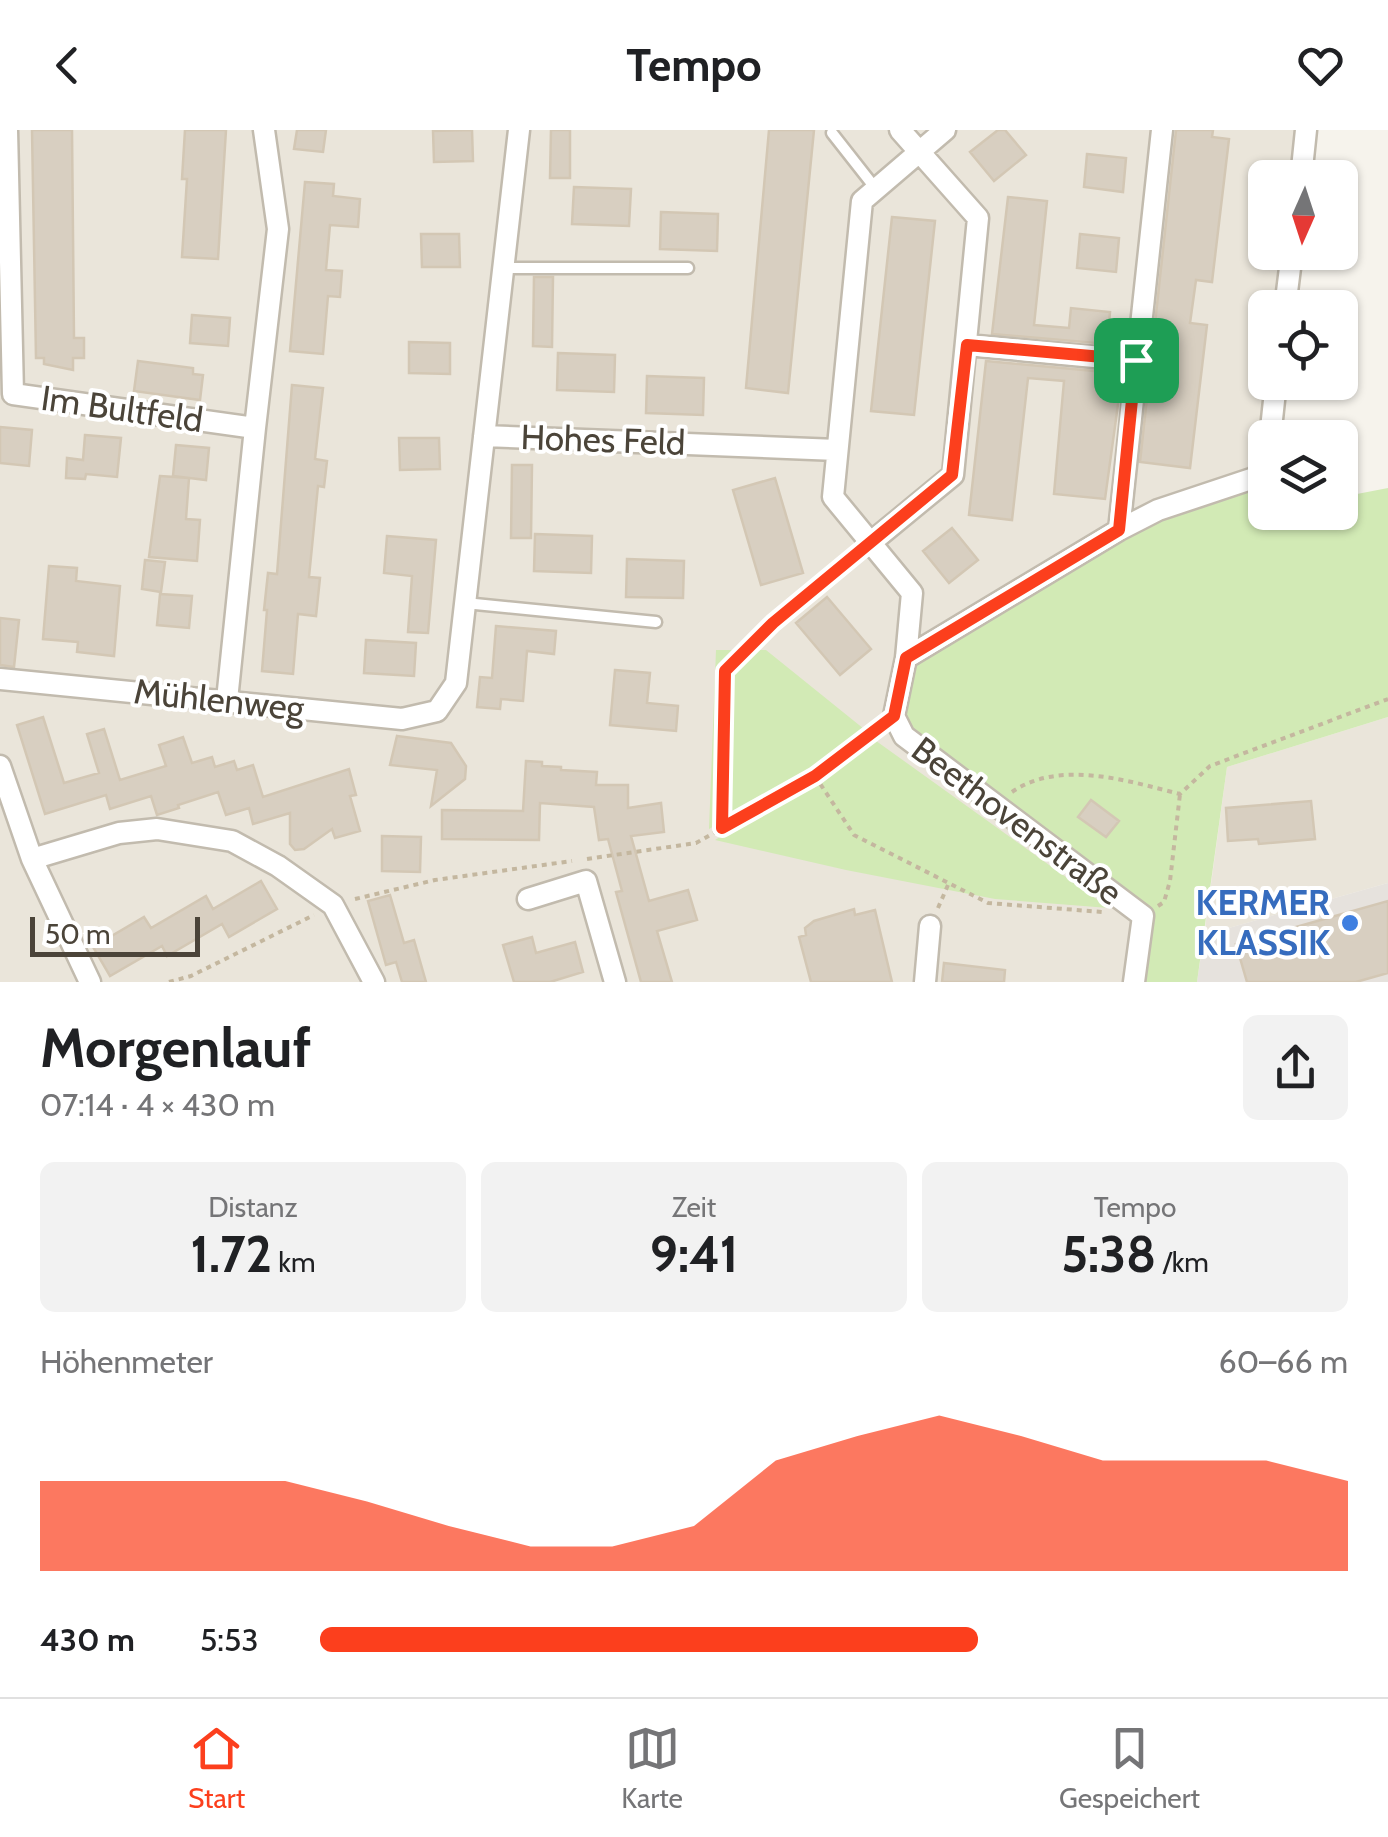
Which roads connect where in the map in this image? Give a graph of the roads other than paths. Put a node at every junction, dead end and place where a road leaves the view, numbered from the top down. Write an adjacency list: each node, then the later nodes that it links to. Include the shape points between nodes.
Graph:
1 (7, 130): 16 (street, Im Bultfeld, via 13,394)
2 (264, 130): 16 (street, via 278,229)
3 (518, 130): 12 (street, Hohes Feld)
4 (900, 130): 9 (street)
5 (945, 130): 9 (street, Beethovenstraße)
6 (1162, 130): 15 (street)
7 (1306, 130): 10 (street)
8 (832, 133): 11 (lane)
9 (919, 152): 11 (street, Beethovenstraße); 14 (street, via 978,218)
10 (1302, 160)
11 (876, 189): 18 (street, Beethovenstraße, via 862,202)
12 (501, 268): 13 (lane); 17 (street, Hohes Feld)
13 (688, 268)
14 (967, 345): 15 (street); 21 (street, via 952,475)
15 (1136, 360): 20 (street)
16 (255, 428): 27 (street)
17 (484, 436): 18 (street, Hohes Feld); 22 (street, Hohes Feld)
18 (836, 450): 21 (street, Beethovenstraße, via 833,498)
19 (1248, 480): 20 (street)
20 (1119, 530): 25 (street)
21 (869, 544): 24 (lane); 25 (street, Beethovenstraße, via 912,593)
22 (466, 603): 23 (lane); 28 (street, Hohes Feld, via 456,684)
23 (656, 622)
24 (773, 623)
25 (906, 658): 37 (street, Beethovenstraße, via 894,716 904,736 1143,916)
26 (0, 679): 27 (street, Mühlenweg)
27 (227, 700): 28 (street, Mühlenweg, via 402,719)
28 (437, 711)
29 (0, 766): 30 (street)
30 (32, 859): 33 (street); 34 (street, via 157,829 232,840 333,905)
31 (528, 899): 35 (street, via 586,881)
32 (930, 926): 36 (street)
33 (90, 982)
34 (374, 982)
35 (615, 982)
36 (925, 982)
37 (1134, 982)

